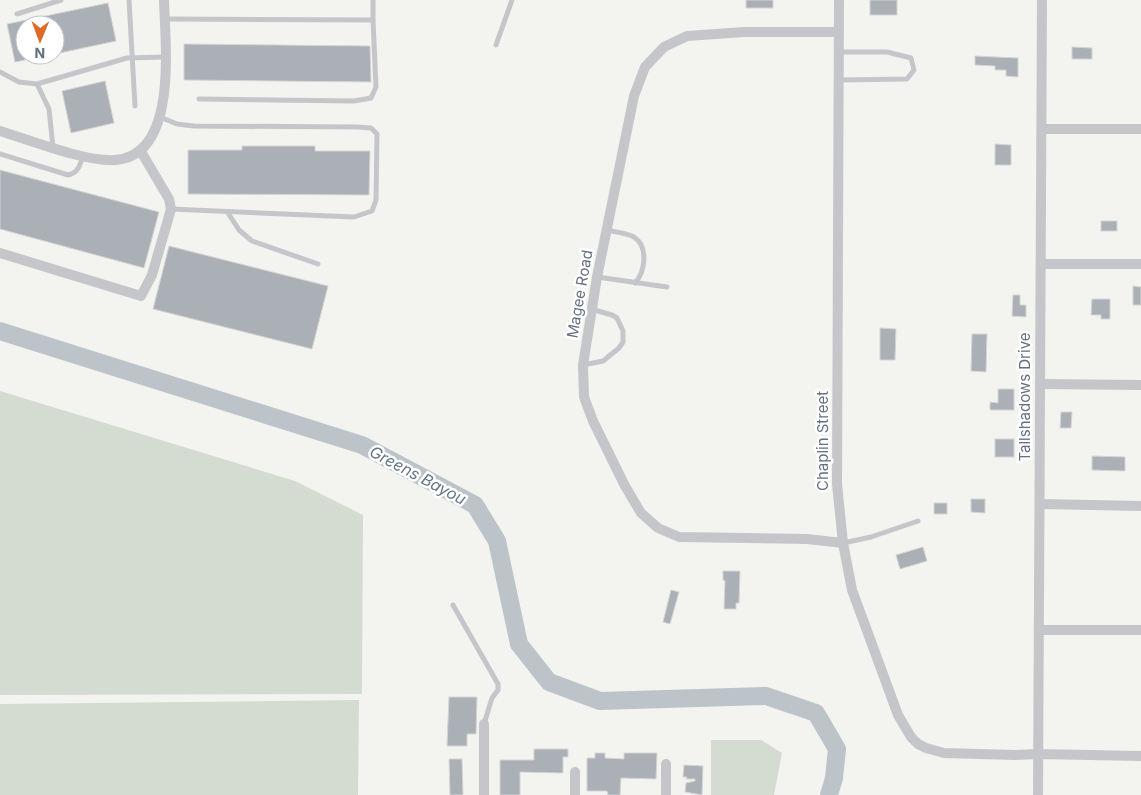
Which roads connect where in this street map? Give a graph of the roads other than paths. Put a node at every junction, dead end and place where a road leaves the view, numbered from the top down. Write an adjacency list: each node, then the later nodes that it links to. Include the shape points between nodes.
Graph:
1 (61, 0): 8 (lane)
2 (129, 0): 15 (lane)
3 (164, 0): 9 (street)
4 (373, 0): 10 (lane)
5 (512, 0): 12 (lane)
6 (839, 0): 11 (street, Chaplin Street)
7 (1042, 0): 22 (street, Tallshadows Drive)
8 (17, 14)
9 (165, 19): 10 (lane); 14 (street)
10 (373, 20): 19 (lane, via 376,87 371,98 354,101)
11 (839, 32): 13 (street, Chaplin Street); 31 (street, Magee Road, via 686,36 664,47 645,67 634,96)
12 (496, 45)
13 (839, 52): 17 (street, Chaplin Street); 17 (lane, via 887,52 911,58 914,70 907,79)
14 (165, 57): 15 (lane); 21 (street, via 165,91)
15 (133, 58): 18 (lane); 20 (lane)
16 (0, 72): 18 (lane, via 19,82)
17 (839, 80): 46 (street, Chaplin Street, via 837,484)
18 (38, 84): 25 (lane, via 49,109)
19 (199, 99)
20 (135, 106)
21 (160, 117): 26 (street); 30 (lane, via 194,126 357,127 371,128 377,134 376,200 372,211 354,217)
22 (1042, 129): 23 (street); 34 (street, Tallshadows Drive)
23 (1141, 129)
24 (0, 131): 25 (street)
25 (53, 147): 28 (street)
26 (140, 150): 28 (street, via 117,160); 29 (street, via 169,199)
27 (0, 154): 28 (lane, via 68,175 78,170)
28 (83, 156)
29 (171, 209): 30 (lane); 32 (street, via 152,274 141,296)
30 (228, 213): 33 (lane, via 239,230 252,241)
31 (607, 230): 36 (street, Magee Road); 37 (lane, via 635,238 640,246 644,265 641,276)
32 (0, 253)
33 (318, 264)
34 (1041, 264): 35 (street); 41 (street, Tallshadows Drive)
35 (1141, 264)
36 (597, 277): 37 (lane); 39 (street, Magee Road)
37 (634, 283): 38 (lane)
38 (667, 286)
39 (591, 309): 40 (street, Magee Road); 40 (lane, via 617,318 623,331 623,342 603,361)
40 (583, 365): 46 (street, Magee Road, via 584,397 593,422 629,493 642,513 658,528 679,537 807,539)
41 (1040, 384): 42 (street); 43 (street, Tallshadows Drive)
42 (1141, 385)
43 (1040, 504): 44 (street); 48 (street, Tallshadows Drive)
44 (1141, 506)
45 (918, 521): 46 (lane)
46 (843, 543): 51 (street, Chaplin Street, via 852,590 898,715 911,737 926,748 944,753)
47 (453, 605): 50 (lane, via 498,684)
48 (1039, 630): 49 (street); 51 (street, Tallshadows Drive)
49 (1141, 630)
50 (484, 724): 55 (street)
51 (1038, 754): 52 (street, Chaplin Street); 58 (street, Tallshadows Drive)
52 (1141, 756)
53 (666, 764): 57 (street)
54 (575, 772): 56 (street)
55 (484, 795)
56 (575, 795)
57 (666, 795)
58 (1038, 795)

